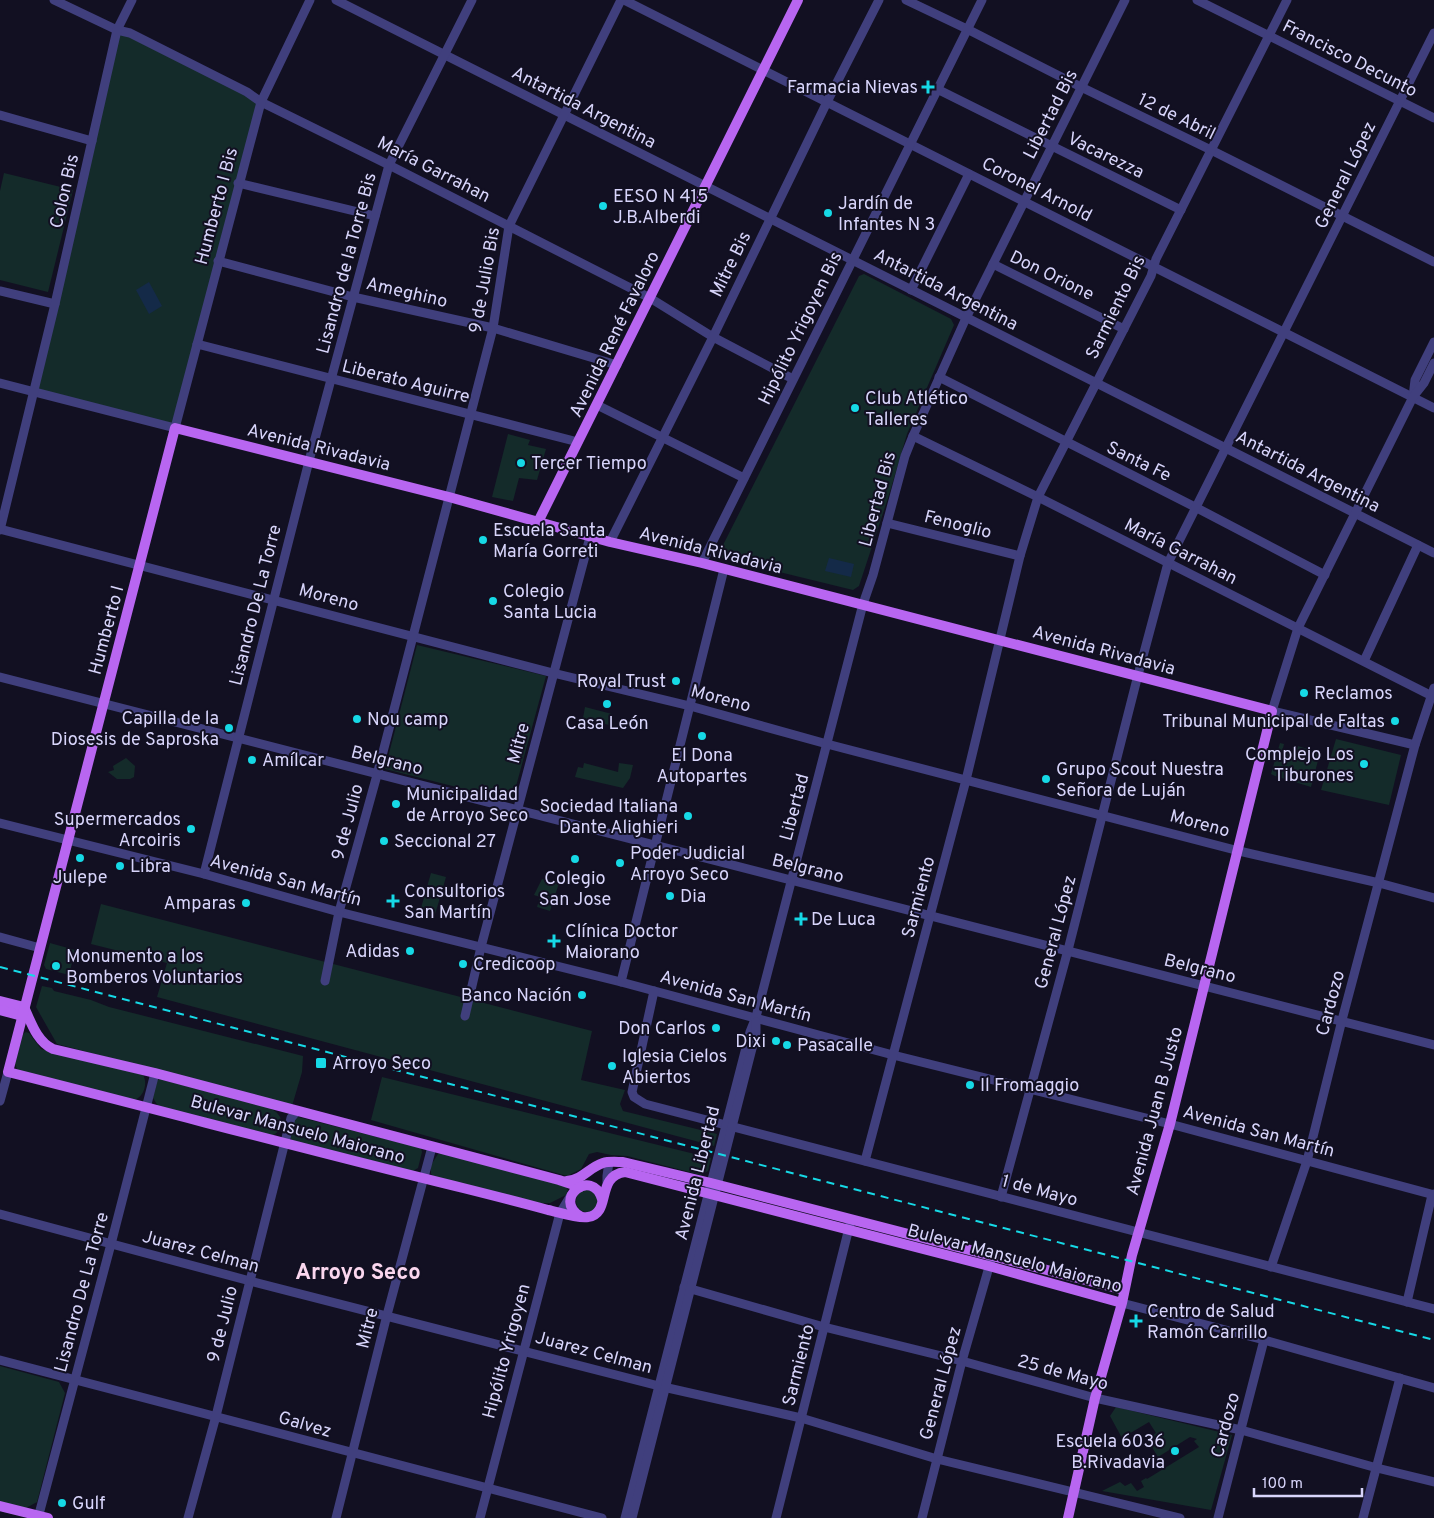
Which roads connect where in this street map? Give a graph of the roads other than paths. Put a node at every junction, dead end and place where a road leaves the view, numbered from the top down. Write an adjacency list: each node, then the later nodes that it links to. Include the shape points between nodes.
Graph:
1 (54, 0): 15 (street, María Garrahan)
2 (132, 0): 15 (street, Colon Bis)
3 (310, 0): 23 (street, Humberto I Bis)
4 (336, 0): 18 (street, Antartida Argentina)
5 (472, 0): 18 (street, Lisandro de la Torre Bis)
6 (623, 0): 19 (street, Coronel Arnold); 26 (street, 9 de Julio Bis)
7 (798, 0): 19 (main road, Avenida René Favaloro)
8 (879, 0): 24 (street, Mitre Bis)
9 (906, 0): 14 (street, 12 de Abril)
10 (982, 0): 14 (street, Hipólito Yrigoyen Bis)
11 (1125, 0): 20 (street, Libertad Bis)
12 (1197, 0): 17 (street, Francisco Decunto)
13 (1287, 0): 17 (street, Sarmiento Bis)
14 (967, 29): 20 (street, 12 de Abril); 21 (street, Hipólito Yrigoyen Bis)
15 (117, 30): 23 (street, María Garrahan, via 130,33); 28 (street, Colon Bis)
16 (1434, 33): 22 (street, General López)
17 (1269, 36): 22 (street, Francisco Decunto); 31 (street, Sarmiento Bis)
18 (444, 55): 26 (street, Antartida Argentina); 32 (street, Lisandro de la Torre Bis)
19 (763, 70): 24 (street, Coronel Arnold); 35 (main road, Avenida René Favaloro)
20 (1081, 87): 30 (street, Libertad Bis); 31 (street, 12 de Abril)
21 (937, 89): 29 (street, Hipólito Yrigoyen Bis); 30 (street, Vacarezza)
22 (1400, 101): 27 (street, Francisco Decunto); 39 (street, General López)
23 (261, 102): 32 (street, María Garrahan); 34 (street, Humberto I Bis)
24 (827, 102): 29 (street, Coronel Arnold); 40 (street, Mitre Bis)
25 (0, 115): 28 (street)
26 (564, 115): 35 (street, Antartida Argentina); 41 (street, 9 de Julio Bis)
27 (1434, 118)
28 (92, 141): 51 (street, Colon Bis)
29 (910, 144): 33 (street, Coronel Arnold); 42 (street, Hipólito Yrigoyen Bis)
30 (1052, 146): 36 (street, Libertad Bis); 37 (street, Vacarezza)
31 (1212, 150): 37 (street, Sarmiento Bis); 39 (street, 12 de Abril)
32 (389, 165): 38 (street, Lisandro de la Torre Bis); 41 (street, María Garrahan)
33 (970, 174): 36 (street, Coronel Arnold); 47 (street)
34 (238, 183): 38 (street); 43 (street, Humberto I Bis)
35 (705, 186): 40 (street, Antartida Argentina); 50 (main road, Avenida René Favaloro)
36 (1024, 201): 45 (street, Libertad Bis); 46 (street, Coronel Arnold)
37 (1181, 210): 46 (street, Sarmiento Bis)
38 (375, 216): 49 (street, Lisandro de la Torre Bis)
39 (1343, 216): 44 (street, 12 de Abril); 55 (street, General López)
40 (770, 219): 42 (street, Antartida Argentina); 56 (street, Mitre Bis)
41 (509, 226): 50 (street, María Garrahan); 53 (street, 9 de Julio Bis)
42 (852, 260): 47 (street, Antartida Argentina); 63 (street, Hipólito Yrigoyen Bis)
43 (218, 261): 49 (street, Ameghino); 58 (street, Humberto I Bis)
44 (1434, 262)
45 (993, 264): 52 (street, Libertad Bis); 54 (street, Don Orione)
46 (1154, 266): 54 (street, Sarmiento Bis); 55 (street, Coronel Arnold)
47 (911, 290): 52 (street, Antartida Argentina)
48 (0, 291): 51 (street)
49 (354, 297): 53 (street, Ameghino); 62 (street, Lisandro de la Torre Bis)
50 (650, 298): 56 (street, María Garrahan); 60 (main road, Avenida René Favaloro)
51 (55, 304): 66 (street, Colon Bis)
52 (966, 318): 61 (street, Libertad Bis); 65 (street, Antartida Argentina)
53 (493, 328): 60 (street, Ameghino); 70 (street, 9 de Julio Bis)
54 (1124, 329): 65 (street, Sarmiento Bis)
55 (1285, 332): 67 (street, Coronel Arnold); 76 (street, General López)
56 (714, 337): 63 (street, María Garrahan); 73 (street, Mitre Bis)
57 (1434, 342): 67 (street, via 1415,380)
58 (197, 344): 62 (street, Liberato Aguirre); 71 (street, Humberto I Bis)
59 (1434, 363): 67 (street)
60 (617, 365): 68 (main road, Avenida René Favaloro)
61 (939, 377): 72 (street, Libertad Bis); 75 (street, Santa Fe)
62 (331, 379): 70 (street, Liberato Aguirre); 77 (street, Lisandro de la Torre Bis)
63 (793, 379): 78 (street, Hipólito Yrigoyen Bis)
64 (0, 383): 66 (street, Avenida Rivadavia)
65 (1096, 383): 75 (street, Sarmiento Bis); 76 (street, Antartida Argentina)
66 (34, 392): 71 (street, Avenida Rivadavia); 85 (street, Colon Bis)
67 (1413, 397): 69 (street, Coronel Arnold); 82 (street)
68 (597, 405): 73 (street); 74 (main road, Avenida René Favaloro)
69 (1434, 408)
70 (470, 415): 74 (street, Liberato Aguirre); 79 (street, 9 de Julio Bis)
71 (175, 428): 77 (main road, Avenida Rivadavia); 93 (main road, Humberto I)
72 (913, 436): 80 (street, María Garrahan); 84 (street, Libertad Bis)
73 (663, 438): 78 (street); 87 (street, Mitre Bis)
74 (578, 442): 83 (main road, Avenida René Favaloro)
75 (1066, 442): 80 (street, Sarmiento Bis); 81 (street, Santa Fe)
76 (1225, 448): 81 (street, General López); 82 (street, Antartida Argentina)
77 (309, 461): 79 (main road, Avenida Rivadavia); 96 (street, Lisandro De La Torre)
78 (744, 478): 91 (street, Hipólito Yrigoyen Bis)
79 (449, 497): 83 (main road, Avenida Rivadavia); 99 (street, 9 de Julio)
80 (1038, 497): 90 (street, Sarmiento Bis); 92 (street, María Garrahan)
81 (1195, 507): 92 (street, General López); 95 (street, Santa Fe)
82 (1356, 514): 88 (street, Antartida Argentina); 95 (street)
83 (538, 522): 86 (main road, Avenida Rivadavia)
84 (887, 523): 90 (street, Fenoglio); 97 (street, Libertad Bis)
85 (0, 529): 93 (street, Moreno)
86 (590, 537): 87 (main road, Avenida Rivadavia); 102 (street, Mitre)
87 (610, 542): 91 (main road, Avenida Rivadavia)
88 (1418, 545): 89 (street, Antartida Argentina); 101 (street)
89 (1434, 553)
90 (1020, 556): 100 (street, Sarmiento Bis)
91 (702, 563): 94 (main road, Avenida Rivadavia)
92 (1168, 563): 98 (street, María Garrahan); 103 (street, General López)
93 (139, 565): 96 (street, Moreno); 106 (main road, Humberto I)
94 (724, 569): 97 (main road, Avenida Rivadavia); 107 (street)
95 (1325, 575): 98 (street)
96 (274, 600): 99 (street, Moreno); 109 (street, Lisandro De La Torre)
97 (863, 604): 100 (main road, Avenida Rivadavia); 110 (street, Libertad)
98 (1298, 628): 101 (street, María Garrahan); 108 (street)
99 (412, 636): 102 (street, Moreno); 112 (street, 9 de Julio)
100 (1001, 640): 103 (main road, Avenida Rivadavia); 113 (street, Sarmiento)
101 (1364, 662): 105 (street, María Garrahan)
102 (553, 673): 107 (street, Moreno); 114 (street, Mitre)
103 (1138, 675): 108 (main road, Avenida Rivadavia); 115 (street, General López)
104 (0, 677): 106 (street, Belgrano)
105 (1433, 693): 111 (street, Cardozo)
106 (103, 703): 109 (street, Belgrano); 117 (main road, Humberto I)
107 (690, 706): 110 (street, Moreno); 118 (street)
108 (1272, 711): 111 (street, Avenida Rivadavia); 119 (main road, Avenida Juan B Justo)
109 (238, 738): 112 (street, Belgrano); 120 (street, Lisandro De La Torre)
110 (827, 744): 113 (street, Moreno); 121 (street, Libertad)
111 (1415, 745): 122 (street, Cardozo)
112 (377, 775): 114 (street, Belgrano); 124 (street, 9 de Julio)
113 (966, 780): 115 (street, Moreno); 125 (street, Sarmiento)
114 (517, 808): 118 (street, Belgrano); 127 (street, Mitre)
115 (1102, 814): 119 (street, Moreno); 129 (street, General López)
116 (0, 823): 117 (street, Avenida San Martín)
117 (68, 840): 120 (street, Avenida San Martín); 128 (main road, Humberto I)
118 (654, 845): 121 (street, Belgrano); 131 (street)
119 (1239, 850): 122 (street, Moreno); 132 (main road, Avenida Juan B Justo)
120 (204, 874): 124 (street, Avenida San Martín)
121 (792, 880): 125 (street, Belgrano); 138 (street, Libertad)
122 (1378, 883): 123 (street, Moreno); 139 (street, Cardozo)
123 (1434, 898)
124 (339, 912): 127 (street, Avenida San Martín); 130 (street, 9 de Julio)
125 (930, 916): 129 (street, Belgrano); 142 (street, Sarmiento)
126 (0, 937): 128 (street)
127 (481, 947): 131 (street, Avenida San Martín); 137 (street, Mitre)
128 (40, 948): 136 (main road, Humberto I)
129 (1068, 950): 132 (street, Belgrano); 145 (street, General López)
130 (325, 982)
131 (620, 982): 133 (street, Avenida San Martín)
132 (1203, 986): 139 (street, Belgrano); 149 (main road, Avenida Juan B Justo)
133 (654, 991): 138 (street, Avenida San Martín); 150 (street, 1 de Mayo, via 632,1092 634,1097 645,1104)
134 (0, 1001): 136 (main road)
135 (0, 1010): 136 (main road)
136 (22, 1016): 140 (main road, Bulevar Mansuelo Maiorano); 140 (main road); 143 (main road)
137 (465, 1016)
138 (756, 1017): 142 (street, Avenida San Martín); 150 (street, Avenida Libertad)
139 (1342, 1020): 141 (street, Belgrano); 153 (street, Cardozo)
140 (34, 1028): 144 (main road, Bulevar Mansuelo Maiorano, via 41,1041 54,1049)
141 (1434, 1045)
142 (893, 1054): 145 (street, Avenida San Martín); 155 (street, Sarmiento)
143 (8, 1072): 146 (street); 147 (main road, Bulevar Mansuelo Maiorano)
144 (154, 1073): 147 (street, Lisandro De La Torre); 148 (main road, Bulevar Mansuelo Maiorano)
145 (1030, 1090): 149 (street, Avenida San Martín); 164 (street, General López)
146 (0, 1101)
147 (146, 1106): 151 (main road, Bulevar Mansuelo Maiorano); 172 (street, Lisandro De La Torre)
148 (297, 1111): 151 (street, 9 de Julio, via 291,1118); 152 (main road, Bulevar Mansuelo Maiorano)
149 (1170, 1124): 153 (street, Avenida San Martín); 171 (main road, Avenida Juan B Justo)
150 (729, 1126): 155 (street, 1 de Mayo); 161 (street, Avenida Libertad)
151 (285, 1142): 157 (main road, Bulevar Mansuelo Maiorano); 175 (street, 9 de Julio)
152 (432, 1147): 157 (street, Mitre); 158 (main road, Bulevar Mansuelo Maiorano)
153 (1307, 1161): 163 (street, Avenida San Martín); 174 (street, Cardozo)
154 (609, 1162): 156 (main road); 159 (street); 161 (main road, Bulevar Mansuelo Maiorano, via 623,1162)
155 (865, 1162): 164 (street, 1 de Mayo)
156 (590, 1171): 158 (main road, via 578,1179); 160 (main road)
157 (423, 1178): 166 (main road, Bulevar Mansuelo Maiorano); 181 (street, Mitre)
158 (565, 1181): 160 (main road, Bulevar Mansuelo Maiorano)
159 (608, 1185): 161 (main road, Bulevar Mansuelo Maiorano, via 610,1178 625,1172); 165 (main road)
160 (581, 1186): 162 (main road); 165 (main road, Bulevar Mansuelo Maiorano, via 593,1187)
161 (713, 1190): 169 (main road, Bulevar Mansuelo Maiorano); 170 (main road, Bulevar Mansuelo Maiorano); 176 (street, Avenida Libertad)
162 (572, 1195): 166 (street, Hipólito Yrigoyen); 168 (main road, via 570,1203)
163 (1433, 1195): 178 (street)
164 (1001, 1197): 171 (street, 1 de Mayo)
165 (602, 1199): 168 (main road, via 596,1214)
166 (560, 1213): 168 (main road, Bulevar Mansuelo Maiorano); 184 (street, Hipólito Yrigoyen)
167 (0, 1214): 172 (street, Juarez Celman)
168 (580, 1216)
169 (851, 1220): 170 (street, Sarmiento); 173 (main road, Bulevar Mansuelo Maiorano)
170 (848, 1230): 173 (main road, Bulevar Mansuelo Maiorano); 182 (street, Sarmiento)
171 (1139, 1232): 174 (street, 1 de Mayo); 177 (main road, Avenida Juan B Justo)
172 (111, 1244): 175 (street, Juarez Celman); 188 (street, Lisandro De La Torre)
173 (991, 1261): 177 (main road, Bulevar Mansuelo Maiorano); 179 (main road, Bulevar Mansuelo Maiorano); 186 (street, General López)
174 (1271, 1267): 178 (street, 1 de Mayo)
175 (250, 1281): 181 (street, Juarez Celman); 192 (street, 9 de Julio)
176 (688, 1288): 182 (street, 25 de Mayo); 189 (street, Avenida Libertad)
177 (1124, 1290): 179 (main road, Avenida Juan B Justo)
178 (1407, 1302): 180 (street, 1 de Mayo)
179 (1122, 1303): 183 (street, Bulevar Mansuelo Maiorano); 191 (main road, Avenida Juan B Justo)
180 (1434, 1309)
181 (387, 1315): 184 (street, Juarez Celman); 195 (street, Mitre)
182 (824, 1327): 186 (street, 25 de Mayo); 193 (street, Sarmiento)
183 (1264, 1340): 187 (street, Bulevar Mansuelo Maiorano); 194 (street, Cardozo)
184 (523, 1350): 189 (street, Juarez Celman); 199 (street, Hipólito Yrigoyen)
185 (0, 1360): 188 (street, Galvez)
186 (962, 1361): 191 (street, 25 de Mayo); 196 (street, General López)
187 (1400, 1378): 190 (street, Bulevar Mansuelo Maiorano); 197 (street)
188 (75, 1379): 192 (street, Galvez); 202 (street, Lisandro De La Torre)
189 (663, 1387): 193 (street, Juarez Celman); 207 (street, Avenida Libertad); 208 (street, Avenida Libertad)
190 (1434, 1388)
191 (1095, 1398): 194 (street, 25 de Mayo); 200 (main road, Avenida Juan B Justo)
192 (216, 1416): 195 (street, Galvez); 203 (street, 9 de Julio)
193 (801, 1418): 196 (street, Juarez Celman); 209 (street, Sarmiento)
194 (1241, 1430): 197 (street, 25 de Mayo); 213 (street, Cardozo)
195 (352, 1454): 199 (street, Galvez); 204 (street, Mitre)
196 (937, 1459): 200 (street, Juarez Celman); 210 (street, General López)
197 (1377, 1468): 198 (street, 25 de Mayo); 214 (street)
198 (1434, 1482)
199 (487, 1489): 205 (street, Hipólito Yrigoyen); 206 (street, Galvez)
200 (1074, 1492): 211 (main road, Avenida Juan B Justo); 212 (street, Juarez Celman)
201 (0, 1506): 202 (main road)
202 (42, 1517)
203 (188, 1518)
204 (336, 1518)
205 (480, 1518)
206 (602, 1518)
207 (626, 1518)
208 (632, 1518)
209 (776, 1518)
210 (922, 1518)
211 (1068, 1518)
212 (1180, 1518)
213 (1218, 1518)
214 (1364, 1518)

